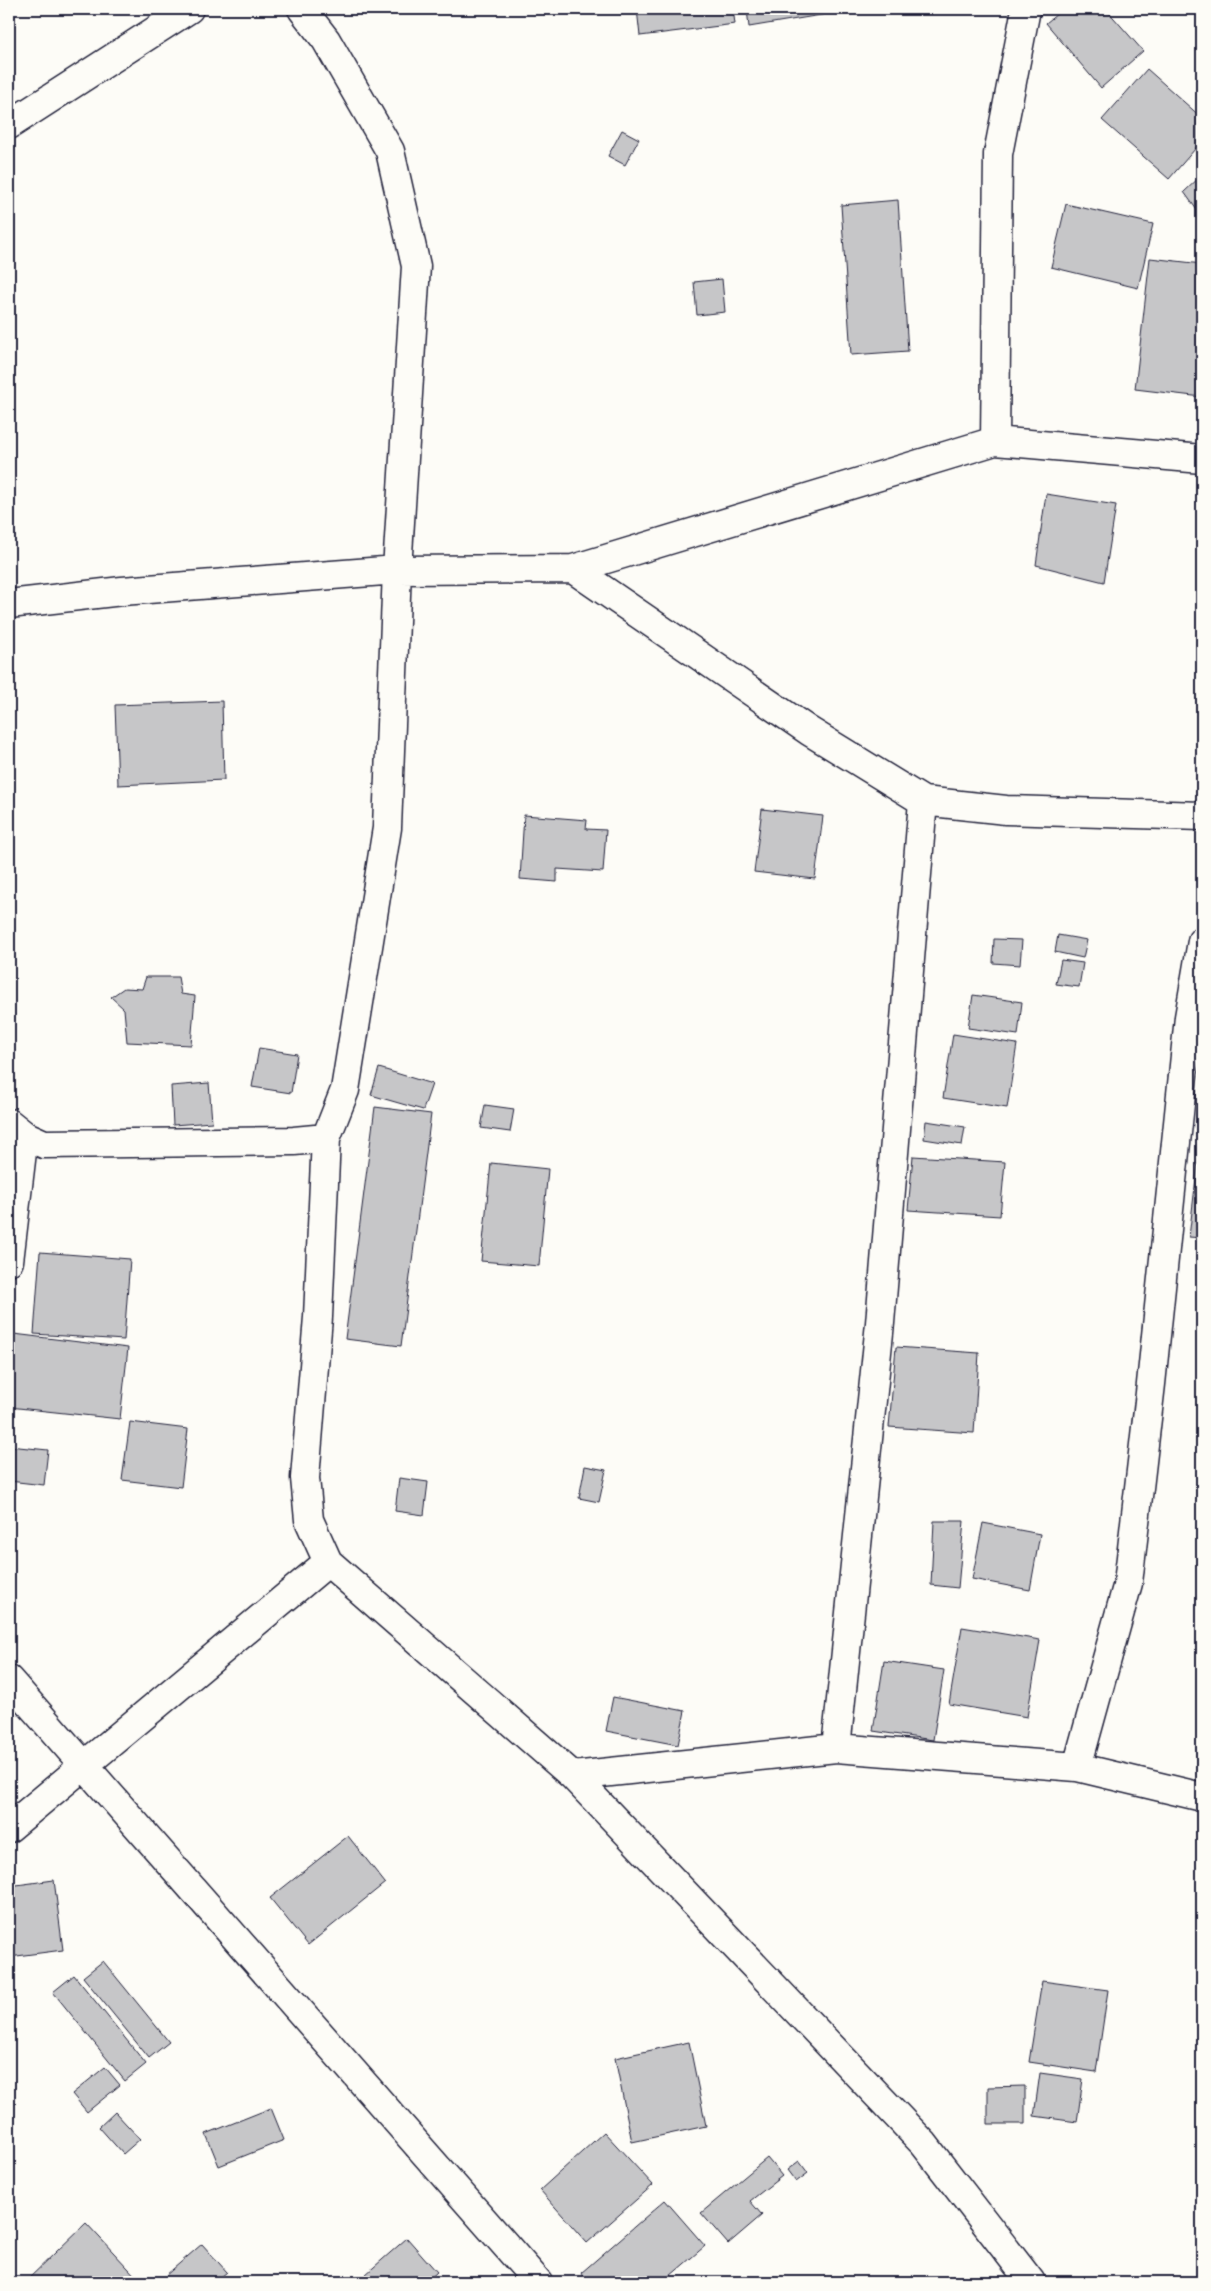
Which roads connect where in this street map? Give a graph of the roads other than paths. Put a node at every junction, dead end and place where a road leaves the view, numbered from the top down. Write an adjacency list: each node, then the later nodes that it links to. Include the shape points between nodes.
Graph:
1 (189, 9): 4 (street)
2 (302, 9): 8 (street, via 326,40 390,151 416,266)
3 (1026, 9): 5 (street, via 998,154)
4 (11, 120)
5 (995, 441): 6 (street); 7 (street)
6 (1202, 459)
7 (573, 569): 8 (street); 10 (street, via 809,732)
8 (397, 570): 9 (street, via 122,591); 14 (street, via 387,828 345,1090)
9 (9, 604)
10 (923, 801): 11 (street, via 1006,810); 18 (street, via 880,1323)
11 (1202, 816)
12 (1202, 941): 20 (street, via 1189,1017 1128,1583)
13 (16, 1129): 14 (street, via 44,1144); 15 (street)
14 (326, 1138): 16 (street, via 318,1317 305,1478 309,1520)
15 (9, 1261)
16 (328, 1562): 19 (street); 21 (street)
17 (9, 1680): 19 (street)
18 (836, 1748): 20 (street); 21 (street)
19 (86, 1766): 23 (street); 24 (street)
20 (1077, 1767): 22 (street)
21 (573, 1776): 25 (street, via 924,2144)
22 (1202, 1797)
23 (9, 1828)
24 (538, 2282)
25 (1031, 2282)

